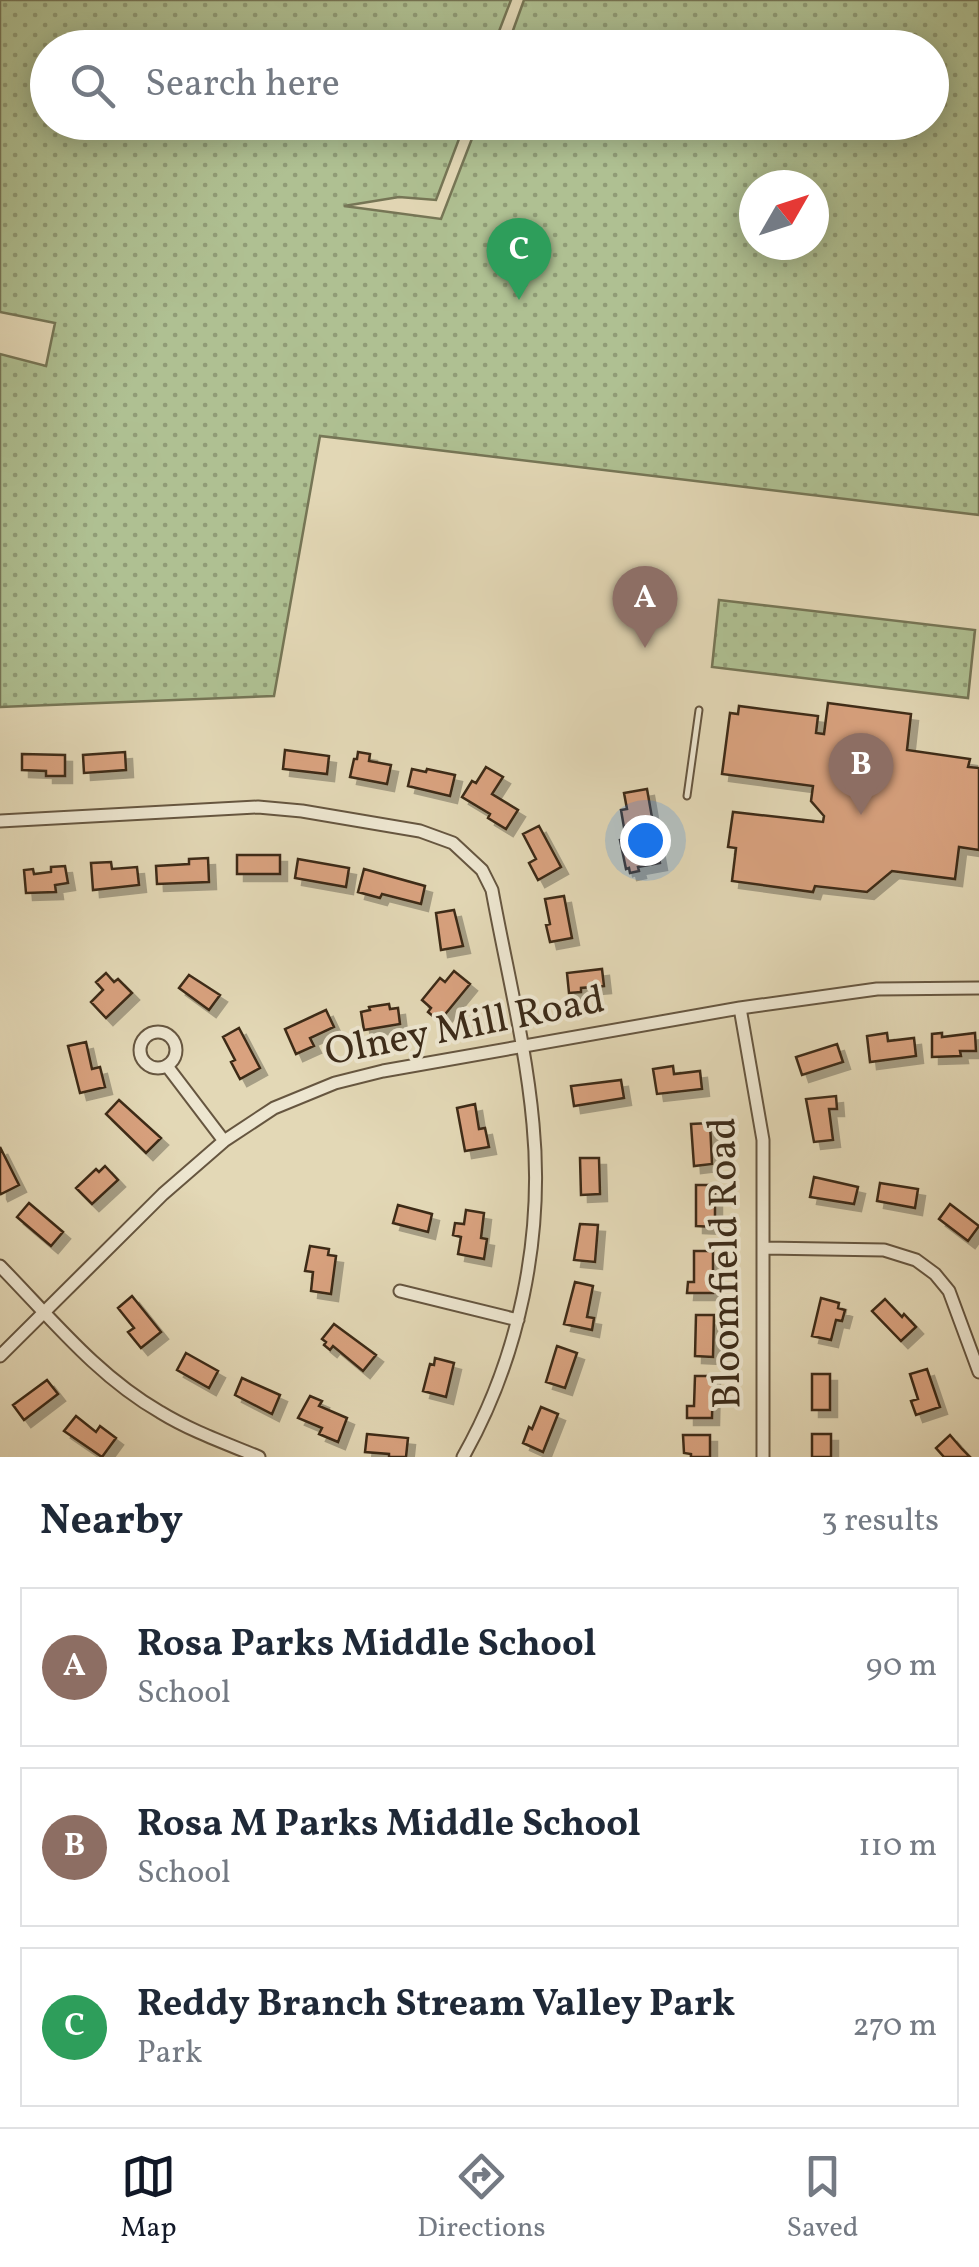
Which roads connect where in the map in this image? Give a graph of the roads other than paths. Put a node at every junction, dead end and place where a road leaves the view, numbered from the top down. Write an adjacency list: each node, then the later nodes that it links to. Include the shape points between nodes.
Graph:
1 (699, 710): 2 (lane)
2 (687, 796)
3 (0, 821): 6 (street, via 258,807 420,831 454,844 482,870 492,890)
4 (979, 988): 5 (street, Olney Mill Road, via 877,988)
5 (740, 1008): 6 (street, Olney Mill Road); 9 (street, Bloomfield Road, via 763,1140)
6 (521, 1048): 8 (street, Olney Mill Road, via 335,1082 274,1108); 13 (street, via 536,1180)
7 (167, 1066): 8 (street)
8 (224, 1140): 12 (street, Olney Mill Road)
9 (765, 1248): 15 (street, via 884,1250 916,1260 949,1291); 18 (street, Bloomfield Road)
10 (0, 1266): 12 (street)
11 (400, 1291): 13 (street)
12 (44, 1311): 14 (street, Olney Mill Road); 16 (street, via 110,1378 158,1412)
13 (518, 1320): 17 (street, via 483,1422)
14 (0, 1356)
15 (979, 1372)
16 (259, 1457)
17 (463, 1457)
18 (764, 1457)

